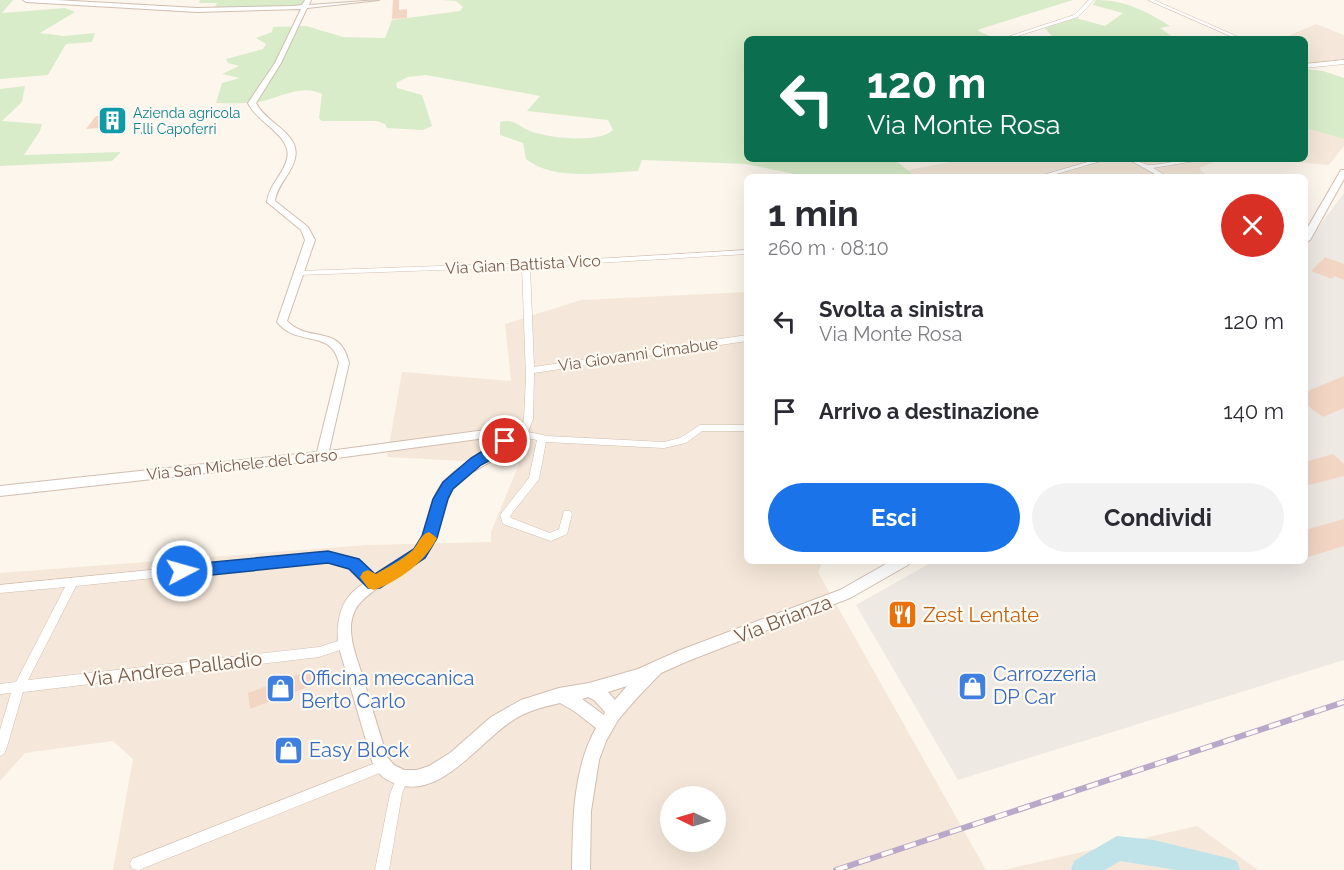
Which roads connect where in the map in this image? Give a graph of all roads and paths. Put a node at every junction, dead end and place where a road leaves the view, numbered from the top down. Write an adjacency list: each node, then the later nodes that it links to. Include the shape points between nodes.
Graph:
1 (26, 0): 5 (street, via 187,10)
2 (376, 0): 5 (street)
3 (1092, 0): 6 (street, via 1076,16)
4 (1150, 0): 9 (street)
5 (306, 4): 22 (street, via 278,63 252,103 291,146 290,160 271,202 309,234 309,248)
6 (1022, 33): 7 (street); 8 (street)
7 (1012, 36)
8 (1024, 36)
9 (1234, 36)
10 (1344, 62): 11 (street)
11 (1308, 66)
12 (1095, 162): 17 (street)
13 (1137, 162): 15 (street)
14 (1177, 162): 15 (street)
15 (1148, 167): 18 (street)
16 (1344, 172): 19 (street)
17 (1050, 174)
18 (1160, 174)
19 (1308, 235)
20 (744, 252): 21 (street, Via Gian Battista Vico)
21 (526, 265): 22 (street, Via Gian Battista Vico); 24 (street)
22 (299, 273): 29 (street, via 282,322 291,330 334,342 344,354)
23 (744, 338): 24 (street, Via Giovanni Cimabue)
24 (529, 371): 26 (street, via 527,427)
25 (744, 428): 27 (street, via 700,428 683,441 664,445)
26 (522, 434): 27 (street); 28 (street)
27 (542, 438): 31 (street, via 534,479 506,514 507,521 551,537 562,531)
28 (505, 439): 29 (street, Via San Michele del Carso, via 497,433); 34 (street, via 503,447 468,467 448,485 429,538 419,553)
29 (322, 456): 30 (street, Via San Michele del Carso)
30 (0, 491)
31 (567, 514)
32 (898, 564): 37 (street, Via Brianza, via 846,594)
33 (73, 582): 34 (street, via 328,557 354,564); 35 (street); 38 (street)
34 (374, 583): 36 (street, via 358,594 346,612 342,626)
35 (0, 589)
36 (345, 644): 38 (street, Via Andrea Palladio, via 319,652); 45 (street)
37 (660, 668): 40 (street); 42 (street)
38 (19, 687): 39 (street, Via Andrea Palladio); 44 (street)
39 (0, 689)
40 (587, 690): 41 (street); 42 (street, via 600,695)
41 (559, 695): 43 (street); 46 (street, via 510,713 433,774)
42 (614, 710): 43 (street)
43 (604, 725): 49 (street, via 594,749 583,800)
44 (0, 750)
45 (383, 766): 46 (street); 47 (street)
46 (402, 778): 48 (street)
47 (136, 864)
48 (382, 870)
49 (581, 870)

